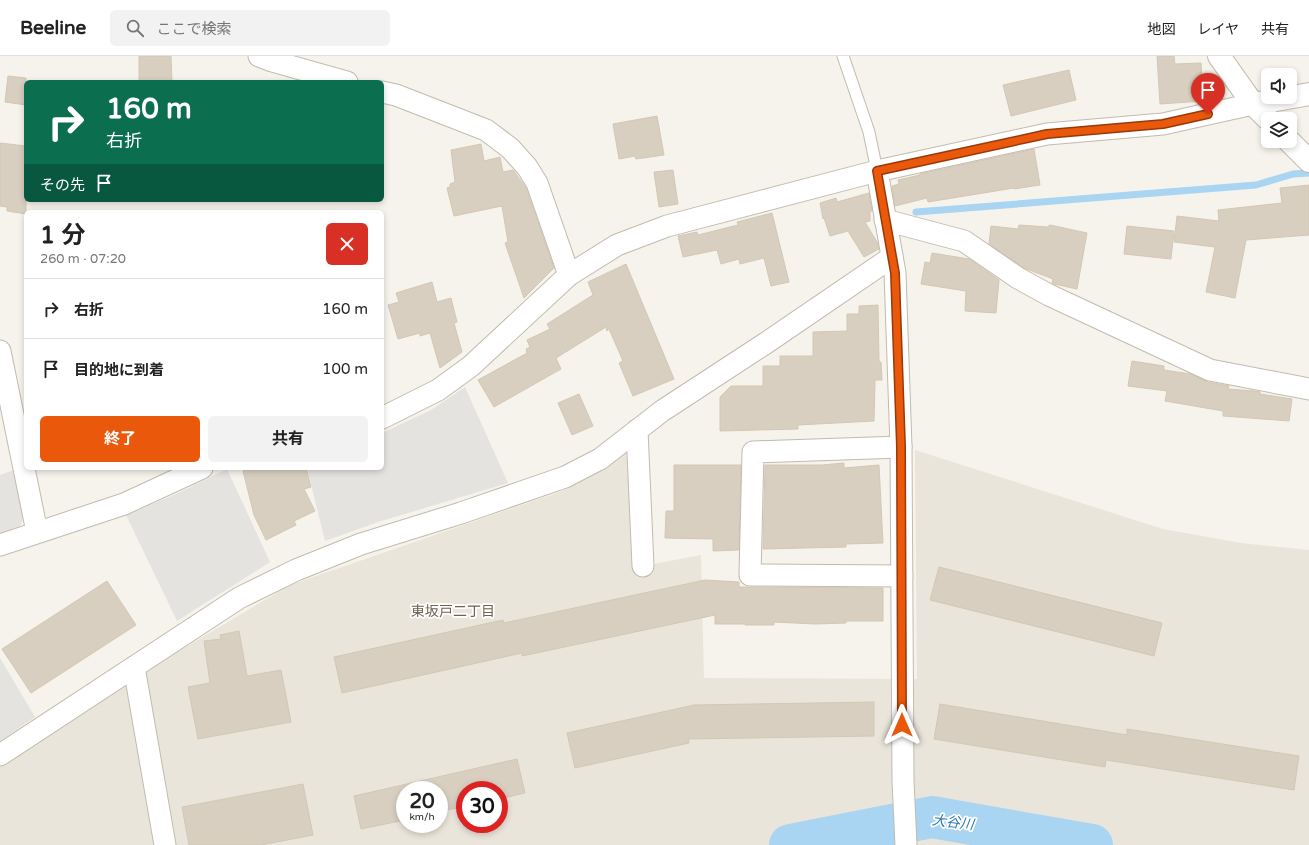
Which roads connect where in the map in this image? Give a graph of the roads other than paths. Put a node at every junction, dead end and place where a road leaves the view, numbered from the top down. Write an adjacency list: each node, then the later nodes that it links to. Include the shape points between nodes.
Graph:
1 (259, 56): 4 (street)
2 (843, 56): 10 (lane, via 869,132)
3 (1219, 56): 7 (street)
4 (340, 80)
5 (384, 92): 13 (street, via 486,130 510,148 537,183)
6 (1309, 94): 7 (street)
7 (1261, 111): 10 (street, via 1163,124 1047,134)
8 (1296, 148): 9 (street)
9 (1309, 161)
10 (877, 171): 11 (street); 13 (street, via 667,226 617,245)
11 (885, 220): 12 (street); 15 (street, via 964,241 1018,278 1049,295 1210,370)
12 (892, 257): 17 (street); 18 (street, via 895,273)
13 (569, 275): 16 (street, via 471,366 438,390)
14 (0, 351): 19 (street)
15 (1309, 389)
16 (384, 417)
17 (637, 430): 24 (street); 26 (street, via 600,459 565,477 361,544 296,570 239,598)
18 (901, 447): 25 (street); 25 (street, via 753,452 750,575)
19 (24, 468)
20 (24, 470): 22 (street)
21 (198, 470): 22 (street, via 124,504)
22 (37, 532): 23 (street)
23 (0, 545)
24 (643, 566)
25 (902, 576): 29 (street, via 903,781)
26 (134, 667): 27 (street); 28 (street)
27 (0, 755)
28 (165, 845)
29 (906, 845)

